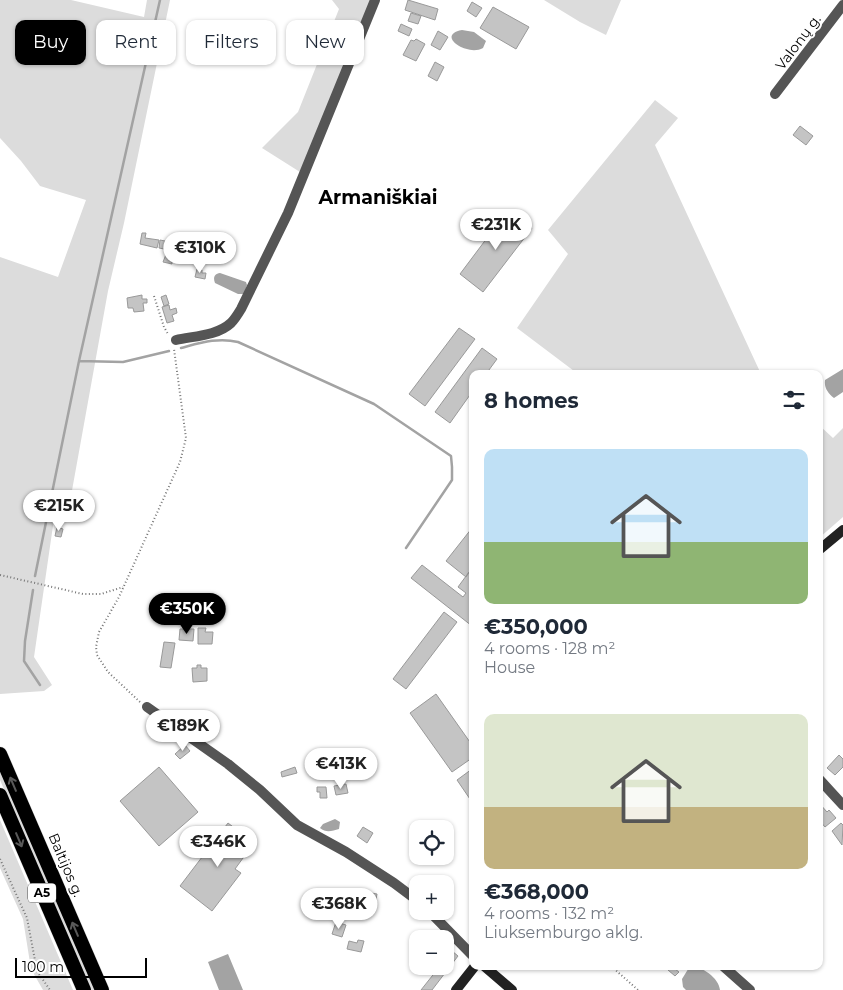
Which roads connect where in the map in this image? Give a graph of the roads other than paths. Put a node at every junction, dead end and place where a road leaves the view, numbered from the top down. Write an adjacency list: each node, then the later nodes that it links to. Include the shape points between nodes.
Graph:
1 (375, 0): 4 (street, via 288,213 241,309 231,323 221,329)
2 (843, 5): 3 (street, Valonų g.)
3 (775, 94)
4 (176, 340)
5 (843, 530): 6 (main road)
6 (823, 547)
7 (147, 707): 12 (street, via 228,764 297,825 346,852)
8 (0, 754): 19 (highway, Baltijos g. / A5, one-way to 8)
9 (823, 783): 11 (street)
10 (0, 795): 18 (highway, A5, one-way to 18)
11 (843, 805)
12 (409, 895)
13 (437, 920): 14 (street)
14 (469, 952)
15 (472, 970): 20 (main road)
16 (489, 970): 21 (main road)
17 (728, 970): 22 (street)
18 (84, 990)
19 (102, 990)
20 (456, 990)
21 (512, 990)
22 (750, 990)

